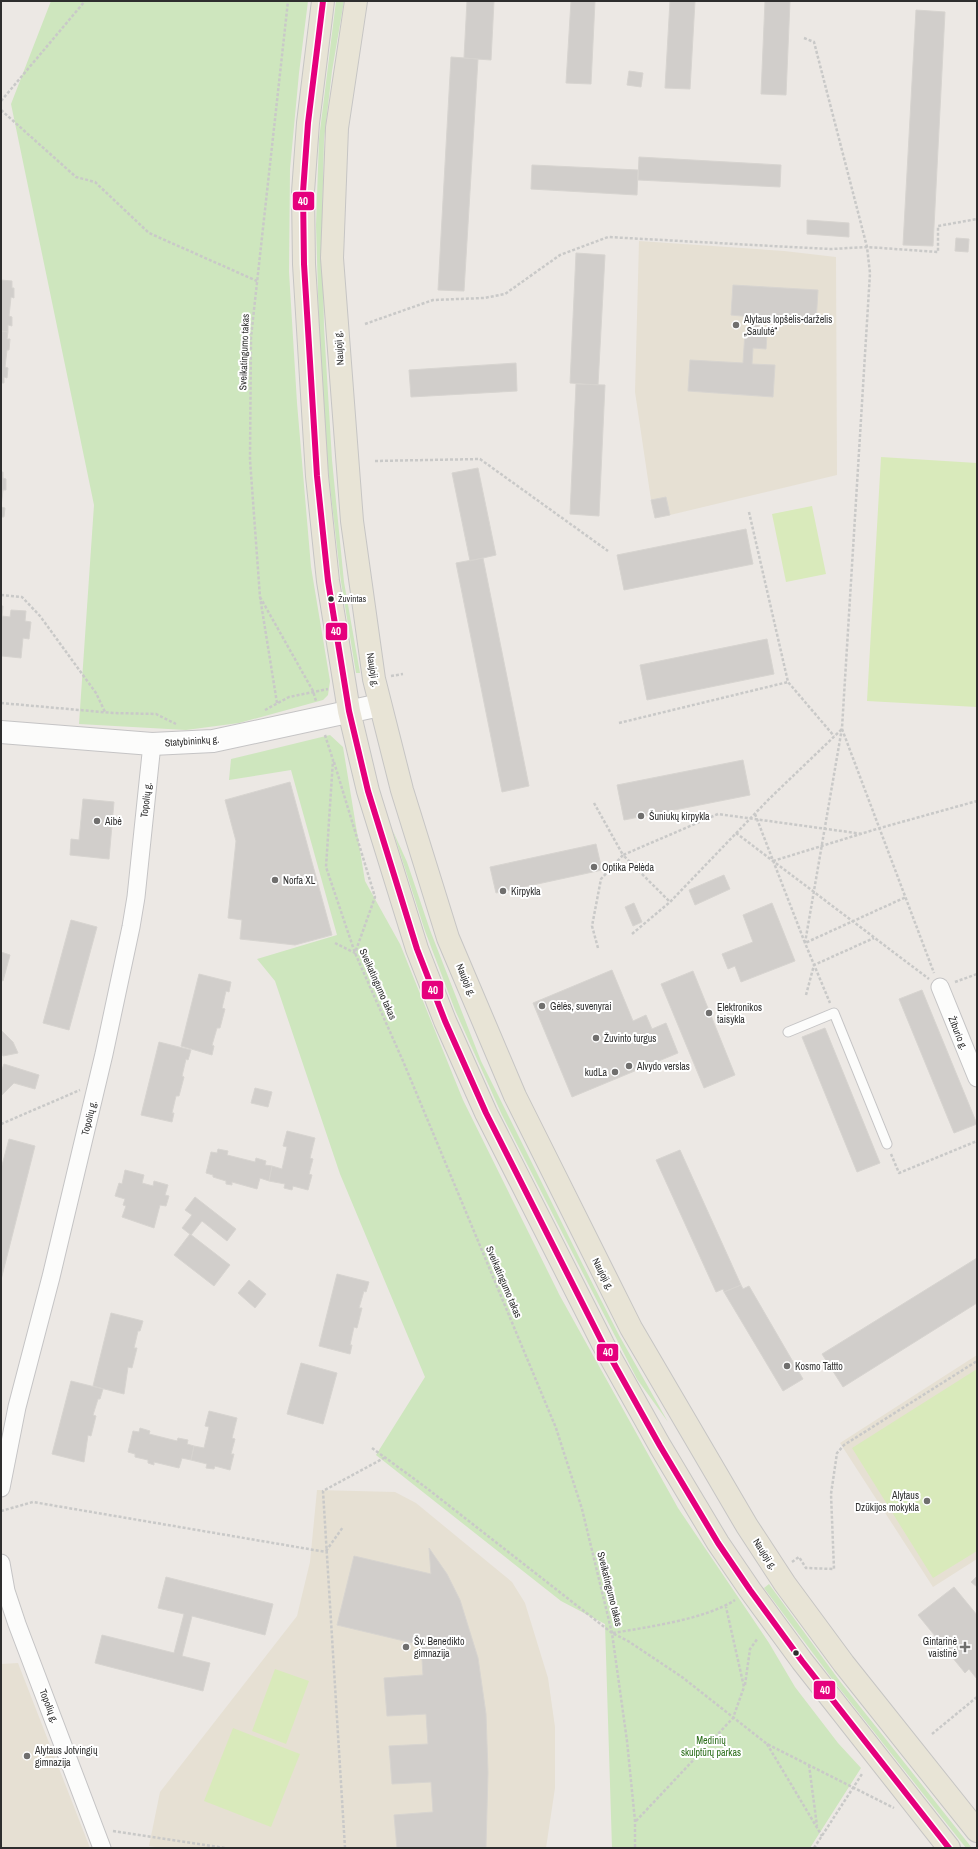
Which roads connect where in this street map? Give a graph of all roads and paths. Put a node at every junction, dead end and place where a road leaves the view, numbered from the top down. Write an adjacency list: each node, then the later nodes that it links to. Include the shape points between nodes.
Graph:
1 (85, 1): 6 (path)
2 (288, 1): 10 (path, Sveikatingumo takas)
3 (323, 1): 21 (main road, via 303,192 304,264 318,483 328,581)
4 (356, 1): 20 (main road, Naujoji g., via 337,128 332,258 352,521 374,679)
5 (804, 38): 9 (path, via 814,42)
6 (1, 101)
7 (1, 110): 10 (path, via 76,177 95,182 149,233)
8 (977, 219): 9 (path, via 938,226 938,252)
9 (867, 247): 11 (path, via 825,249 608,237 560,255 505,294 484,298 433,300); 26 (path, via 870,273)
10 (257, 281): 16 (path, Sveikatingumo takas, via 251,337 250,460)
11 (365, 324)
12 (375, 461): 14 (path, via 480,459)
13 (749, 512): 17 (path)
14 (608, 551)
15 (1, 595): 22 (path, via 22,597 40,616 96,693)
16 (260, 597): 19 (path); 19 (path, Sveikatingumo takas, via 313,691)
17 (788, 682): 24 (path); 28 (path)
18 (1, 703): 22 (path)
19 (277, 703): 23 (path)
20 (380, 705): 21 (street, Statybininkų g.); 71 (main road, Naujoji g., via 402,790 448,938 516,1096 631,1328)
21 (349, 711): 30 (street, Statybininkų g., via 213,741); 73 (main road, via 368,791 417,949 445,1021 483,1106 606,1350)
22 (104, 712): 25 (path, via 156,714)
23 (262, 712)
24 (619, 723)
25 (177, 725)
26 (842, 728): 28 (path); 37 (path); 38 (path)
27 (1, 732): 30 (street, Statybininkų g.)
28 (834, 736): 34 (path)
29 (326, 737): 31 (path, Sveikatingumo takas)
30 (152, 744): 61 (street, Topolių g., via 136,897)
31 (333, 760): 53 (path, Sveikatingumo takas, via 326,866); 53 (path, via 375,897)
32 (977, 801): 38 (path)
33 (594, 803): 42 (path)
34 (755, 814): 35 (path); 36 (path)
35 (751, 818): 36 (path); 39 (path); 42 (path, via 718,814)
36 (757, 819): 37 (path); 43 (path)
37 (825, 828): 40 (path); 41 (path)
38 (880, 828): 40 (path); 45 (path)
39 (736, 833): 43 (path); 46 (path)
40 (863, 834): 41 (path)
41 (822, 847): 43 (path); 44 (path)
42 (623, 855): 46 (path); 52 (path, via 601,879 592,926)
43 (773, 861): 44 (path); 51 (path)
44 (814, 892): 47 (path); 51 (path)
45 (906, 897): 47 (path); 56 (path)
46 (670, 902): 48 (path)
47 (852, 921): 49 (path); 51 (path)
48 (632, 934)
49 (874, 938): 54 (path); 56 (path)
50 (336, 943): 53 (path)
51 (805, 943): 54 (path)
52 (598, 948)
53 (355, 953): 79 (path, Sveikatingumo takas, via 556,1428 582,1509)
54 (814, 965): 57 (path); 58 (path)
55 (977, 974): 56 (path)
56 (940, 987): 60 (street, Žiburio g.)
57 (806, 995)
58 (834, 1013): 59 (lane); 64 (lane)
59 (788, 1032)
60 (977, 1078)
61 (97, 1084): 62 (path); 68 (street, Topolių g., via 17,1407)
62 (1, 1124)
63 (977, 1141): 64 (path, via 899,1173)
64 (887, 1144)
65 (977, 1361): 76 (path, via 844,1445 837,1453 831,1494 834,1569 806,1568 799,1557)
66 (372, 1448): 67 (path)
67 (384, 1458): 74 (path, via 323,1491); 79 (path, via 424,1486)
68 (1, 1485): 69 (street, Topolių g.)
69 (1, 1488)
70 (1, 1510): 74 (path, via 33,1502)
71 (747, 1526): 73 (main road); 76 (main road, Naujoji g.)
72 (343, 1527): 74 (path)
73 (718, 1544): 77 (main road)
74 (326, 1552): 96 (path)
75 (1, 1564): 94 (street, Topolių g., via 6,1591 17,1624)
76 (777, 1572): 92 (main road, Naujoji g., via 839,1658)
77 (750, 1590): 78 (path); 99 (main road, via 802,1661)
78 (726, 1607): 79 (path, via 668,1624); 81 (path)
79 (612, 1633): 83 (path, via 682,1677); 90 (path, Sveikatingumo takas)
80 (758, 1638): 81 (path, via 750,1649)
81 (744, 1687): 83 (path)
82 (977, 1697): 84 (path)
83 (733, 1718): 85 (path); 90 (path)
84 (932, 1734)
85 (767, 1744): 86 (path); 91 (path)
86 (809, 1765): 88 (path); 91 (path)
87 (862, 1774): 88 (path)
88 (853, 1787): 89 (path); 93 (path)
89 (900, 1811)
90 (635, 1821): 97 (path, Sveikatingumo takas)
91 (817, 1828): 93 (path)
92 (977, 1831)
93 (822, 1836): 98 (path)
94 (100, 1840): 95 (path, via 109,1830)
95 (225, 1848)
96 (345, 1848)
97 (635, 1848)
98 (814, 1848)
99 (949, 1848)

